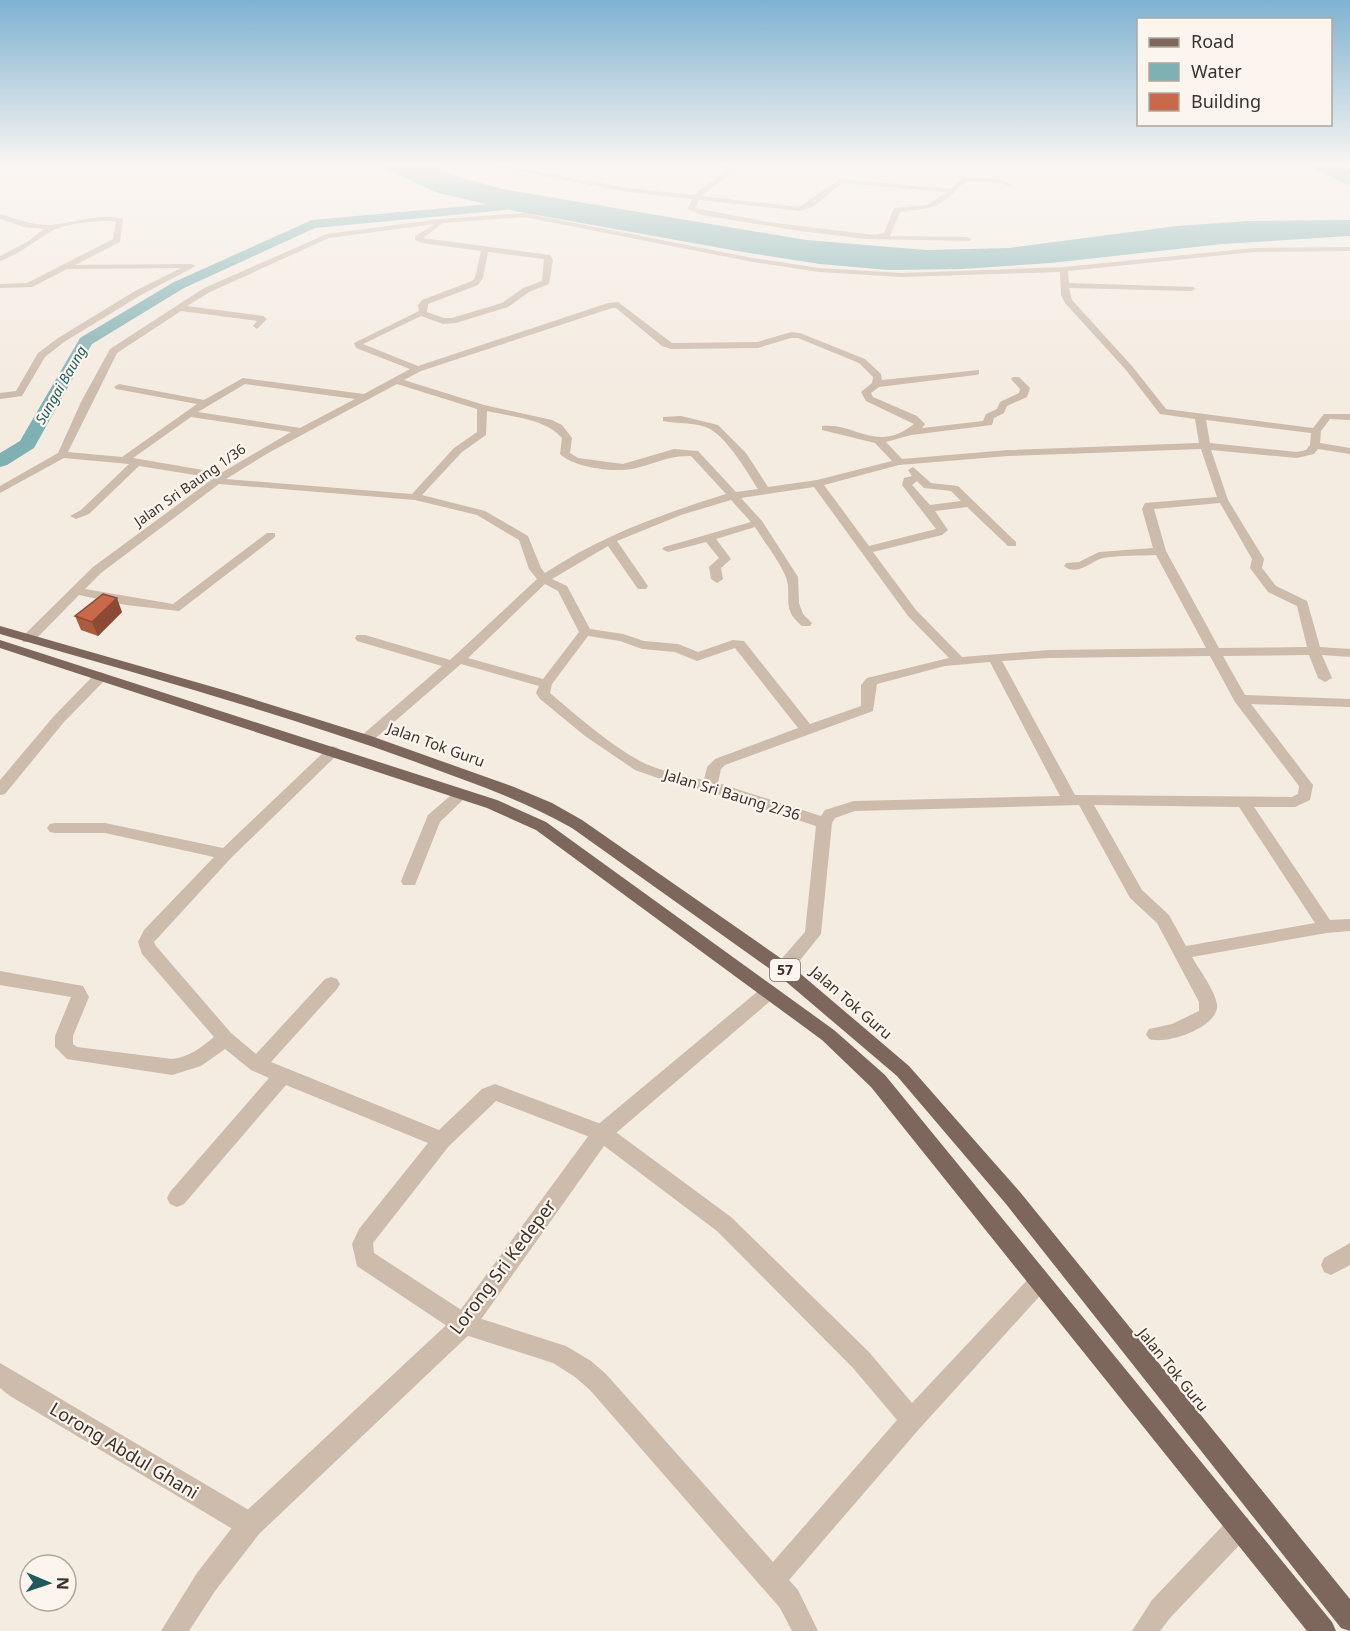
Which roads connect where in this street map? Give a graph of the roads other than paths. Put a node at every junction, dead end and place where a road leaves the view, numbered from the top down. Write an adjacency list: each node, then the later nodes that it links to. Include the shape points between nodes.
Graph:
1 (34, 241): 8 (street)
2 (115, 241): 9 (street)
3 (316, 241): 14 (street, via 215,286)
4 (423, 241): 6 (street)
5 (657, 241): 10 (street, via 819,270 902,275)
6 (485, 249): 15 (street, via 476,283 425,302); 15 (street, via 548,258 546,282 506,304 453,321)
7 (1350, 249): 10 (street, via 1254,250)
8 (0, 259)
9 (63, 267): 12 (street, via 35,283); 23 (street, via 192,266 138,293 61,340 41,356 19,394)
10 (1064, 269): 11 (street)
11 (1064, 285): 13 (street); 28 (street, via 1068,301 1163,412)
12 (0, 286)
13 (1191, 289)
14 (180, 308): 16 (street, via 263,319); 39 (street, via 113,351)
15 (421, 313): 17 (street, via 358,343)
16 (257, 326)
17 (418, 369): 20 (street, Jalan Sri Baung 1/36); 21 (street, Jalan Sri Baung 1/36, via 613,304 671,346 758,345 791,336 804,337 862,361 878,375)
18 (976, 372): 21 (street)
19 (1016, 379): 34 (street, via 1025,388 1024,395 1003,404 1001,411 989,416 988,423)
20 (396, 381): 24 (street, Jalan Sri Baung 1/36); 26 (street)
21 (876, 384): 34 (street, via 866,392 868,398 915,419 920,425)
22 (119, 387): 25 (street)
23 (0, 396)
24 (365, 398): 25 (street, via 247,381); 32 (street, Jalan Sri Baung 1/36)
25 (205, 403): 27 (street)
26 (482, 407): 48 (street, via 558,427 567,438 565,454 575,461 630,466 675,452 694,453); 49 (street, via 482,433 458,450)
27 (189, 414): 32 (street); 40 (street)
28 (1200, 417): 33 (street); 37 (street)
29 (1350, 417): 33 (street, via 1329,415)
30 (667, 419): 47 (street, via 714,427 742,455)
31 (826, 428): 35 (street)
32 (302, 431): 44 (street, Jalan Sri Baung 1/36)
33 (1316, 431): 36 (street)
34 (910, 432): 35 (street)
35 (879, 441): 41 (street)
36 (1315, 444): 37 (street, via 1310,452 1297,455); 38 (street)
37 (1205, 446): 41 (street); 50 (street)
38 (1350, 451)
39 (62, 455): 40 (street); 46 (street)
40 (124, 460): 42 (street)
41 (902, 461): 43 (street); 45 (street)
42 (137, 462): 44 (street); 53 (street)
43 (919, 477): 51 (street, via 928,486 954,488); 52 (street, via 907,483)
44 (220, 479): 49 (street); 66 (street, Jalan Sri Baung 1/36, via 96,572)
45 (817, 483): 47 (street); 60 (street)
46 (0, 490)
47 (765, 491): 48 (street)
48 (732, 496): 54 (street); 57 (street, via 676,513)
49 (415, 497): 63 (street, via 482,513 522,537 535,569)
50 (1223, 500): 61 (street, via 1149,505); 74 (street, via 1258,559 1256,568 1263,579 1275,591 1303,604)
51 (969, 503): 52 (street); 58 (street)
52 (927, 509): 60 (street, via 941,526 940,532)
53 (76, 516)
54 (758, 523): 56 (street); 67 (street, via 792,577 793,603 797,616)
55 (271, 535): 66 (street, via 175,608)
56 (710, 539): 59 (street); 64 (street, via 725,556 725,561 715,567)
57 (610, 540): 63 (street); 65 (street)
58 (1012, 544)
59 (668, 549)
60 (865, 550): 77 (street, via 912,613)
61 (1160, 551): 62 (street, via 1099,555 1082,566); 73 (street)
62 (1070, 566)
63 (544, 579): 69 (street, via 563,589); 78 (street)
64 (717, 579)
65 (642, 586)
66 (77, 591): 71 (street, Jalan Sri Baung 1/36)
67 (806, 623)
68 (0, 630): 71 (main road, Jalan Tok Guru / 57)
69 (585, 632): 81 (street); 85 (street, via 642,645 678,648 697,657 739,644)
70 (361, 638): 78 (street)
71 (28, 639): 84 (main road, Jalan Tok Guru / 57)
72 (0, 644): 79 (main road, 57)
73 (1214, 651): 74 (street); 76 (street); 82 (street)
74 (1314, 651): 75 (street); 80 (street)
75 (1350, 653)
76 (994, 658): 77 (street); 92 (street)
77 (958, 660): 85 (street, via 872,681 868,685 868,708)
78 (455, 662): 81 (street); 86 (street)
79 (101, 676): 87 (main road, 57); 90 (street)
80 (1325, 678)
81 (546, 684): 89 (street, Jalan Sri Baung 2/36, via 545,696 590,734 640,767)
82 (1240, 699): 83 (street); 93 (street, via 1306,785 1305,796 1295,802)
83 (1350, 703)
84 (314, 724): 86 (main road, Jalan Tok Guru / 57); 87 (main road)
85 (806, 729): 89 (street, via 715,765)
86 (366, 739): 101 (main road, Jalan Tok Guru / 57, via 547,807)
87 (298, 740): 88 (main road, 57)
88 (333, 751): 91 (main road, 57); 96 (street)
89 (710, 786): 94 (street, Jalan Sri Baung 2/36)
90 (0, 790)
91 (462, 794): 97 (street, via 433,819); 104 (main road, 57, via 541,826)
92 (1077, 800): 93 (street); 94 (street, via 854,806 830,814); 100 (street, via 1136,894 1162,919)
93 (1243, 801): 99 (street)
94 (824, 823): 101 (street, via 813,934)
95 (55, 828): 96 (street, via 105,828)
96 (226, 854): 106 (street, via 146,942)
97 (409, 881)
98 (1350, 925): 99 (street)
99 (1326, 927): 100 (street)
100 (1181, 953): 105 (street, via 1208,1002 1208,1011 1175,1031)
101 (783, 969): 121 (main road, Jalan Tok Guru / 57, via 903,1071 1013,1198)
102 (0, 978): 106 (street, via 77,991 80,997 64,1036 64,1047 73,1054 186,1066 201,1059)
103 (331, 984): 107 (street)
104 (769, 992): 109 (street, Lorong Sri Kedeper); 114 (main road, 57, via 828,1035 878,1081)
105 (1155, 1034)
106 (225, 1038): 107 (street)
107 (257, 1065): 108 (street)
108 (283, 1075): 110 (street); 111 (street)
109 (602, 1133): 110 (street, via 495,1092); 115 (street, Lorong Sri Kedeper); 117 (street, via 724,1224 861,1360)
110 (442, 1140): 115 (street, via 380,1216 366,1236 362,1251 370,1264)
111 (177, 1198)
112 (1350, 1253): 113 (street)
113 (1331, 1265)
114 (1040, 1281): 117 (street); 119 (main road, 57)
115 (464, 1324): 118 (street, Lorong Sri Kedeper); 120 (street, via 558,1354 598,1382)
116 (0, 1374): 118 (street, Lorong Abdul Ghani)
117 (912, 1420): 120 (street)
118 (249, 1525): 122 (street, Lorong Sri Kedeper)
119 (1239, 1527): 124 (street); 125 (main road, 57)
120 (773, 1580): 123 (street, via 789,1599)
121 (1350, 1619)
122 (174, 1631)
123 (805, 1631)
124 (1145, 1631)
125 (1323, 1631)

